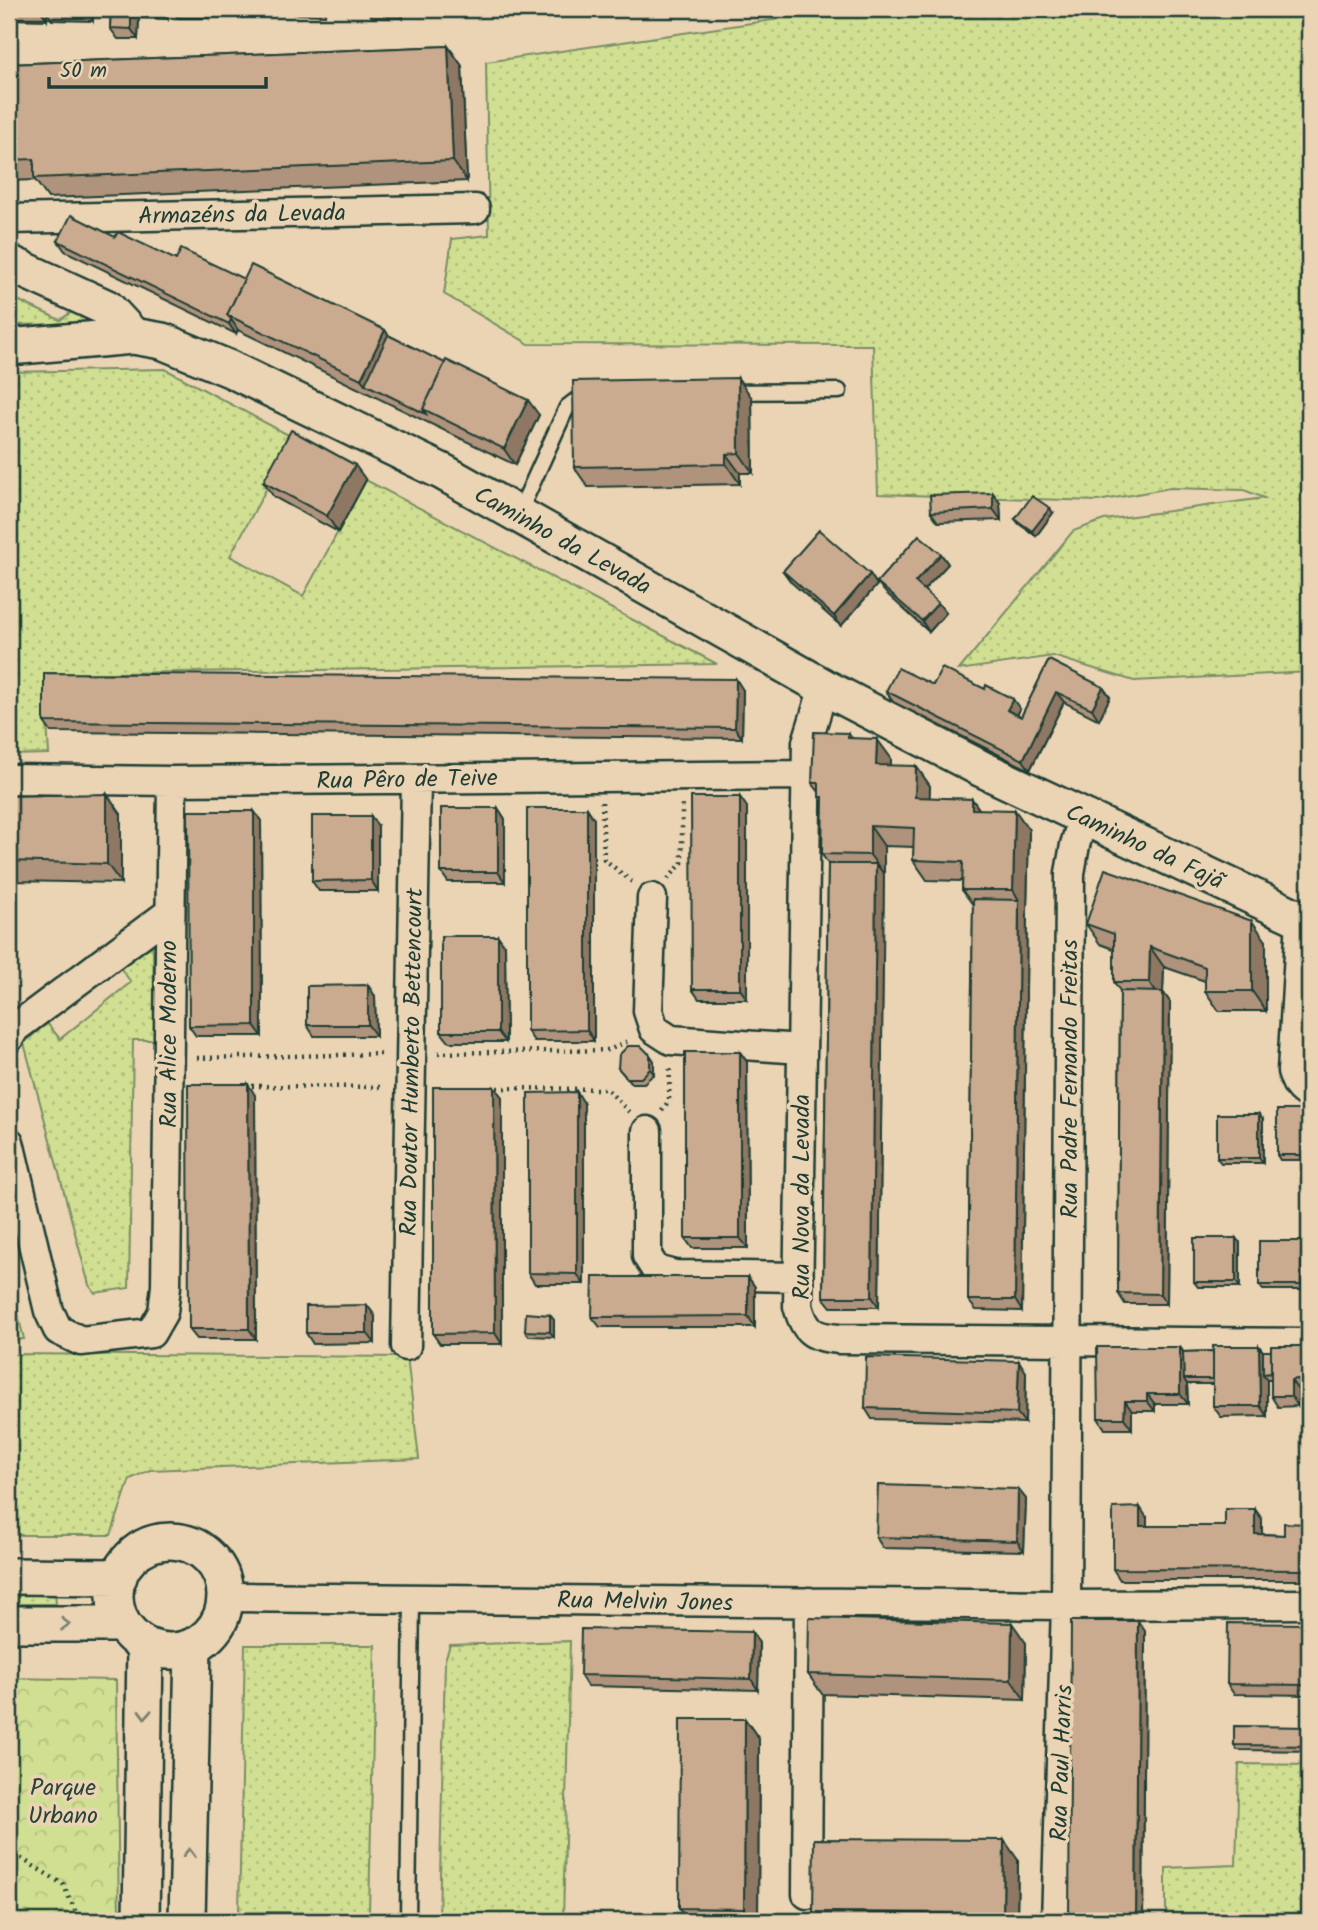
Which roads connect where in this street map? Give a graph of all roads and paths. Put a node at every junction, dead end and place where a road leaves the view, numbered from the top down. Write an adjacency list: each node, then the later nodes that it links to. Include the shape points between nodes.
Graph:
1 (475, 209): 2 (street, Armazéns da Levada)
2 (9, 219)
3 (9, 263): 4 (street, via 107,309)
4 (133, 336): 5 (street, Caminho da Levada); 9 (street, Caminho da Levada, via 162,341 242,374 443,472)
5 (16, 344)
6 (839, 391): 7 (lane)
7 (718, 393)
8 (597, 394): 9 (lane, via 584,394 567,407)
9 (518, 514): 10 (street, Caminho da Levada)
10 (824, 687): 11 (street, Caminho da Levada); 12 (street, Rua Nova da Levada, via 807,742)
11 (982, 769): 18 (street, Caminho da Fajã)
12 (806, 775): 13 (street, Rua Pêro de Teive); 24 (street, Rua Nova da Levada)
13 (682, 776): 14 (street, Rua Pêro de Teive); 19 (path, via 682,863)
14 (602, 777): 16 (street, Rua Pêro de Teive); 19 (path, via 604,859)
15 (9, 779): 17 (street, Rua Pêro de Teive)
16 (416, 779): 17 (street, Rua Pêro de Teive); 31 (street, Rua Doutor Humberto Bettencourt)
17 (172, 781): 20 (street, Rua Alice Moderno)
18 (1083, 818): 21 (street, Caminho da Fajã); 29 (street, Rua Padre Fernando Freitas, via 1070,873)
19 (652, 898): 23 (street, via 648,1010 654,1029)
20 (169, 913): 22 (street, via 15,1028); 27 (street, Rua Alice Moderno, via 166,1286 163,1312 151,1333 81,1341 58,1330 49,1311)
21 (1305, 921): 25 (street, via 1293,1071 1296,1083)
22 (9, 1038)
23 (671, 1040): 24 (street); 26 (path, via 669,1100)
24 (802, 1049): 28 (street, Rua Nova da Levada)
25 (1309, 1093)
26 (647, 1130): 28 (street, via 647,1256 656,1270 675,1275)
27 (9, 1142)
28 (798, 1277): 29 (street, Rua Nova da Levada, via 803,1324 819,1338)
29 (1068, 1342): 30 (street, Rua Nova da Levada); 38 (street, Rua Padre Fernando Freitas)
30 (1309, 1343)
31 (406, 1346)
32 (9, 1576): 33 (street)
33 (119, 1577): 34 (street, via 139,1550 172,1541 203,1552 215,1565); 40 (street, via 115,1601)
34 (225, 1597): 35 (street, Rua Melvin Jones); 41 (street, via 219,1621)
35 (412, 1599): 36 (street, Rua Melvin Jones); 47 (lane)
36 (809, 1602): 38 (street, Rua Melvin Jones); 43 (street)
37 (1309, 1604): 38 (street, Rua Melvin Jones)
38 (1066, 1605): 48 (street, Rua Paul Harris)
39 (9, 1624): 40 (street, one-way to 40)
40 (134, 1635): 41 (street, via 169,1651); 45 (street, one-way to 45)
41 (193, 1646): 46 (street, one-way to 41)
42 (9, 1851): 44 (path, via 63,1884)
43 (807, 1894)
44 (80, 1921)
45 (141, 1921)
46 (187, 1921)
47 (408, 1921)
48 (1056, 1921)

